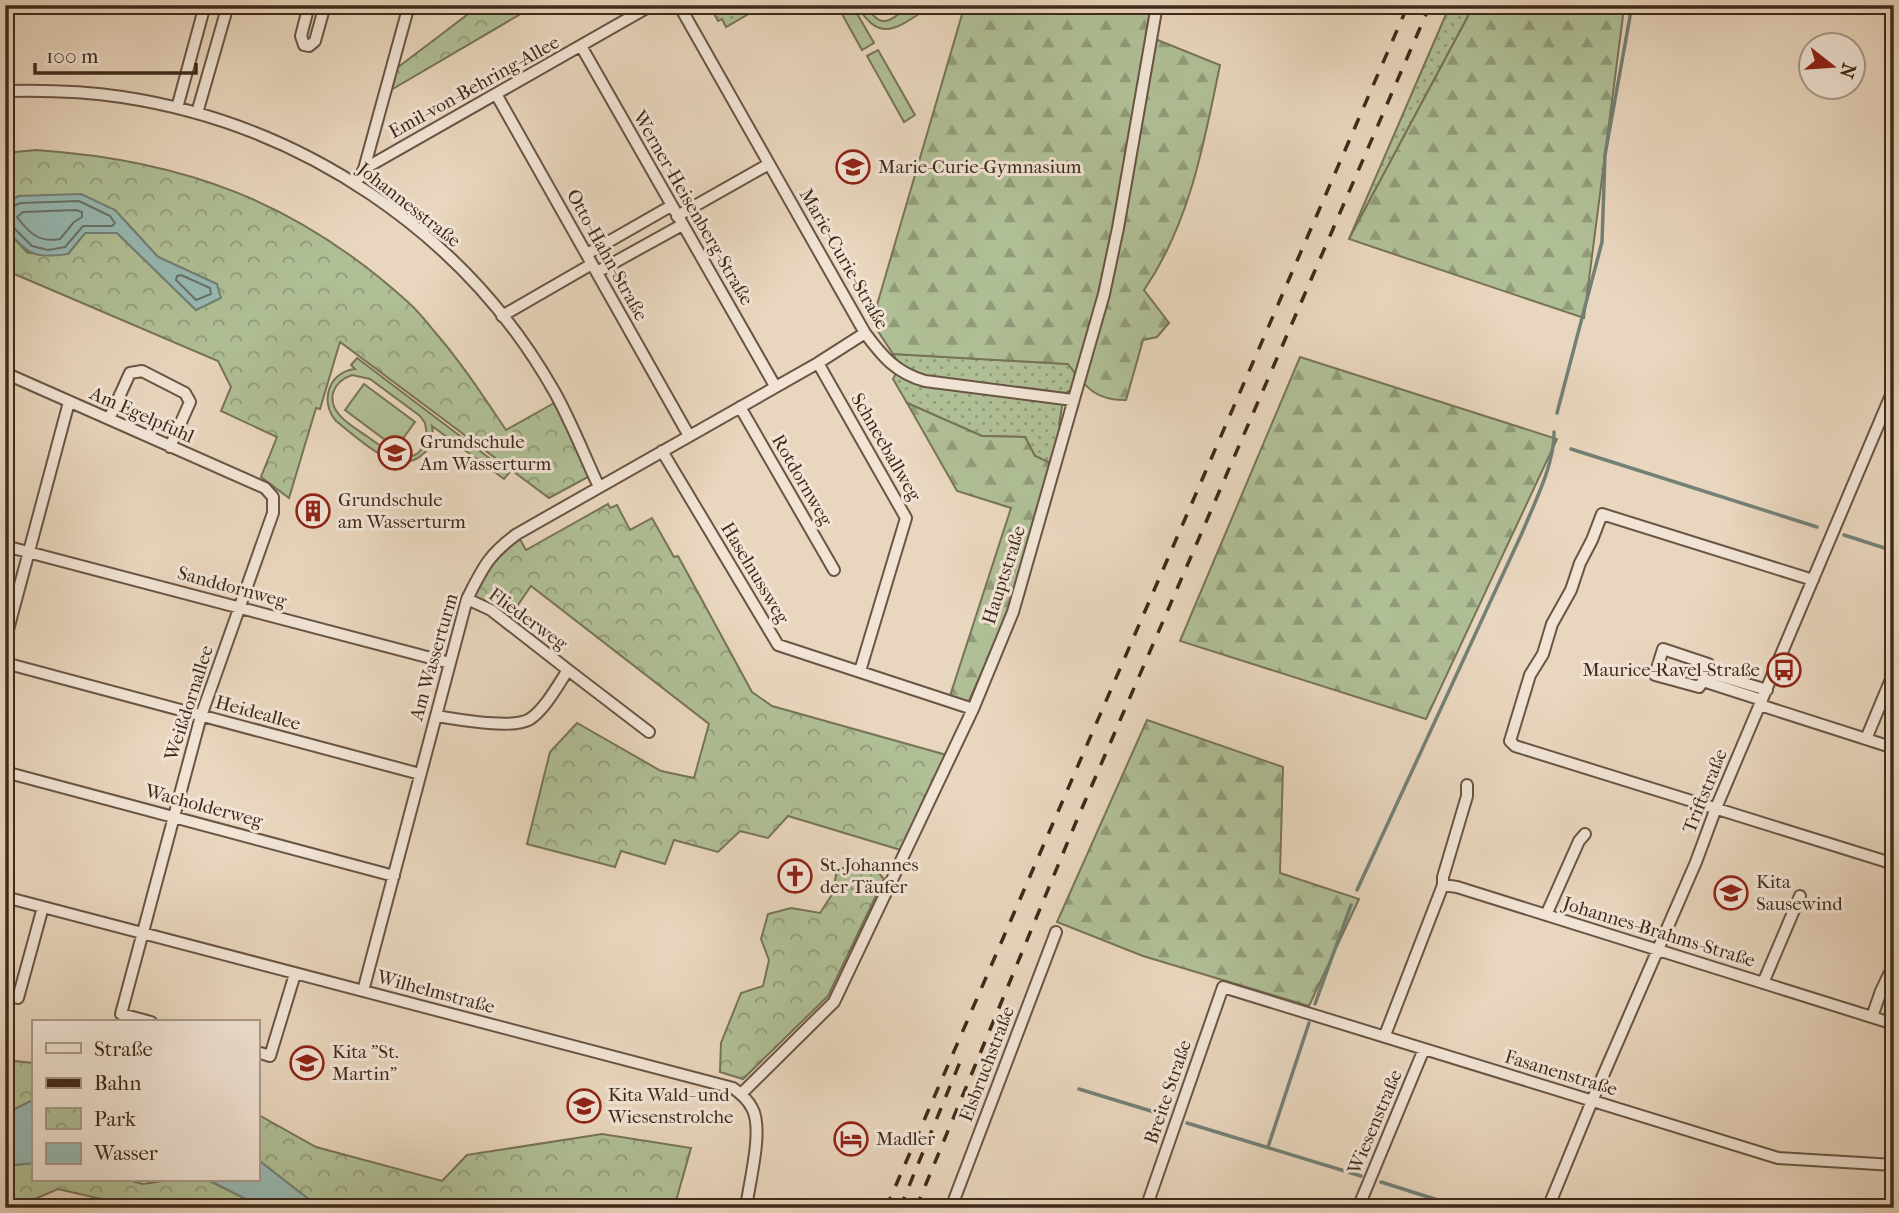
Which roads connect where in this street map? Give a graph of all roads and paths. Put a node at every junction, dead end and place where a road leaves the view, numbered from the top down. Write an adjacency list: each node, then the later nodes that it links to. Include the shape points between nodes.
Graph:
1 (205, 5): 12 (street)
2 (228, 5): 13 (street)
3 (309, 5): 4 (street, via 301,36 309,46 315,41)
4 (325, 5)
5 (409, 5): 15 (street)
6 (652, 5): 9 (street, Emil-von-Behring-Allee)
7 (679, 5): 14 (street, Marie-Curie-Straße)
8 (1157, 5): 25 (street, Hauptstraße, via 1104,294)
9 (581, 46): 11 (street, Emil-von-Behring-Allee); 17 (street, Werner-Heisenberg-Straße)
10 (5, 91): 12 (street, Johannesstraße, via 101,94)
11 (496, 94): 15 (street, Emil-von-Behring-Allee); 18 (street, Otto-Hahn-Straße)
12 (177, 107): 13 (street, Johannesstraße)
13 (197, 113): 16 (street, Johannesstraße, via 269,139)
14 (769, 163): 17 (street); 20 (street, Marie-Curie-Straße)
15 (364, 170): 16 (street, Emil-von-Behring-Allee)
16 (356, 183): 19 (street, Johannesstraße, via 436,245)
17 (677, 215): 18 (street); 18 (street); 23 (street, Werner-Heisenberg-Straße)
18 (592, 263): 19 (street); 29 (street, Otto-Hahn-Straße)
19 (502, 316): 32 (street, Johannesstraße, via 553,390)
20 (865, 333): 21 (street, Am Wasserturm); 25 (street, Marie-Curie-Straße, via 884,358 909,376)
21 (818, 363): 23 (street, Am Wasserturm); 44 (street, Schneeballweg, via 906,517)
22 (5, 373): 26 (street, Am Egelpfuhl)
23 (775, 386): 27 (street, Am Wasserturm)
24 (1894, 388): 37 (street, Triftstraße)
25 (1073, 400): 48 (street, Hauptstraße, via 1013,612)
26 (69, 402): 28 (street, Am Egelpfuhl); 35 (street)
27 (740, 407): 29 (street, Am Wasserturm); 36 (street, Rotdornweg)
28 (109, 419): 30 (street, Am Egelpfuhl); 30 (street, via 130,373 142,371 185,393 190,402)
29 (688, 435): 31 (street, Am Wasserturm)
30 (170, 447): 33 (street, Am Egelpfuhl)
31 (662, 450): 32 (street, Am Wasserturm); 44 (street, Haselnussweg, via 774,640 784,648)
32 (599, 487): 38 (street, Am Wasserturm, via 496,549)
33 (265, 488): 39 (street, Weißdornallee, via 273,497 273,513)
34 (5, 546): 35 (street, Sanddornweg)
35 (29, 552): 39 (street, Sanddornweg); 40 (street)
36 (834, 570)
37 (1813, 580): 47 (street, Triftstraße); 57 (street, via 1602,514 1530,675 1510,741 1515,746)
38 (467, 599): 42 (street, Am Wasserturm); 43 (street, Fliederweg, via 491,610)
39 (240, 607): 42 (street, Sanddornweg); 49 (street, Weißdornallee)
40 (5, 641)
41 (5, 663): 49 (street, Heideallee)
42 (450, 663): 50 (street, Am Wasserturm)
43 (568, 670): 50 (street, Fliederweg, via 538,711 523,723); 51 (street, Fliederweg)
44 (860, 671): 48 (street, Haselnussweg)
45 (1894, 672): 52 (street)
46 (1705, 676): 46 (street, via 1708,664 1663,649 1655,675 1699,687); 47 (street)
47 (1763, 698): 52 (street); 57 (street, Triftstraße)
48 (973, 709): 82 (street, Hauptstraße, via 834,1002)
49 (201, 716): 55 (street, Heideallee); 58 (street, Weißdornallee)
50 (436, 716): 55 (street, Am Wasserturm)
51 (649, 732)
52 (1866, 739): 53 (street)
53 (1894, 748)
54 (5, 772): 58 (street, Wacholderweg)
55 (421, 774): 61 (street, Am Wasserturm)
56 (1467, 785): 62 (street)
57 (1716, 808): 60 (street); 69 (street, Triftstraße)
58 (173, 816): 61 (street, Wacholderweg); 68 (street, Weißdornallee)
59 (1585, 834): 66 (street, Johannes-Brahms-Straße)
60 (1894, 864)
61 (394, 876): 74 (street, Am Wasserturm)
62 (1443, 885): 66 (street, Johannes-Brahms-Straße); 79 (street)
63 (1800, 896): 72 (street, Johannes-Brahms-Straße)
64 (5, 897): 65 (street, Wilhelmstraße)
65 (43, 907): 68 (street, Wilhelmstraße); 75 (street)
66 (1546, 915): 69 (street, Johannes-Brahms-Straße)
67 (1056, 932): 86 (street, Elsbruchstraße)
68 (143, 934): 71 (street, Wilhelmstraße); 77 (street, Weißdornallee, via 121,1014)
69 (1657, 950): 72 (street, Johannes-Brahms-Straße); 83 (street, Triftstraße)
70 (1894, 964): 76 (street)
71 (295, 974): 74 (street, Wilhelmstraße); 81 (street, via 270,1056)
72 (1762, 983): 76 (street, Johannes-Brahms-Straße)
73 (1223, 987): 79 (street, Fasanenstraße); 87 (street, Breite Straße)
74 (363, 991): 82 (street, Wilhelmstraße, via 733,1088)
75 (18, 999)
76 (1872, 1017): 78 (street, Johannes-Brahms-Straße)
77 (144, 1020)
78 (1894, 1024)
79 (1385, 1035): 80 (street, Fasanenstraße)
80 (1424, 1049): 83 (street, Fasanenstraße); 88 (street, Wiesenstraße)
81 (259, 1053)
82 (741, 1094): 85 (street, via 753,1109 757,1131)
83 (1592, 1101): 84 (street, Fasanenstraße, via 1778,1158); 89 (street, Triftstraße)
84 (1894, 1165)
85 (746, 1208)
86 (951, 1208)
87 (1146, 1208)
88 (1358, 1208)
89 (1548, 1208)

